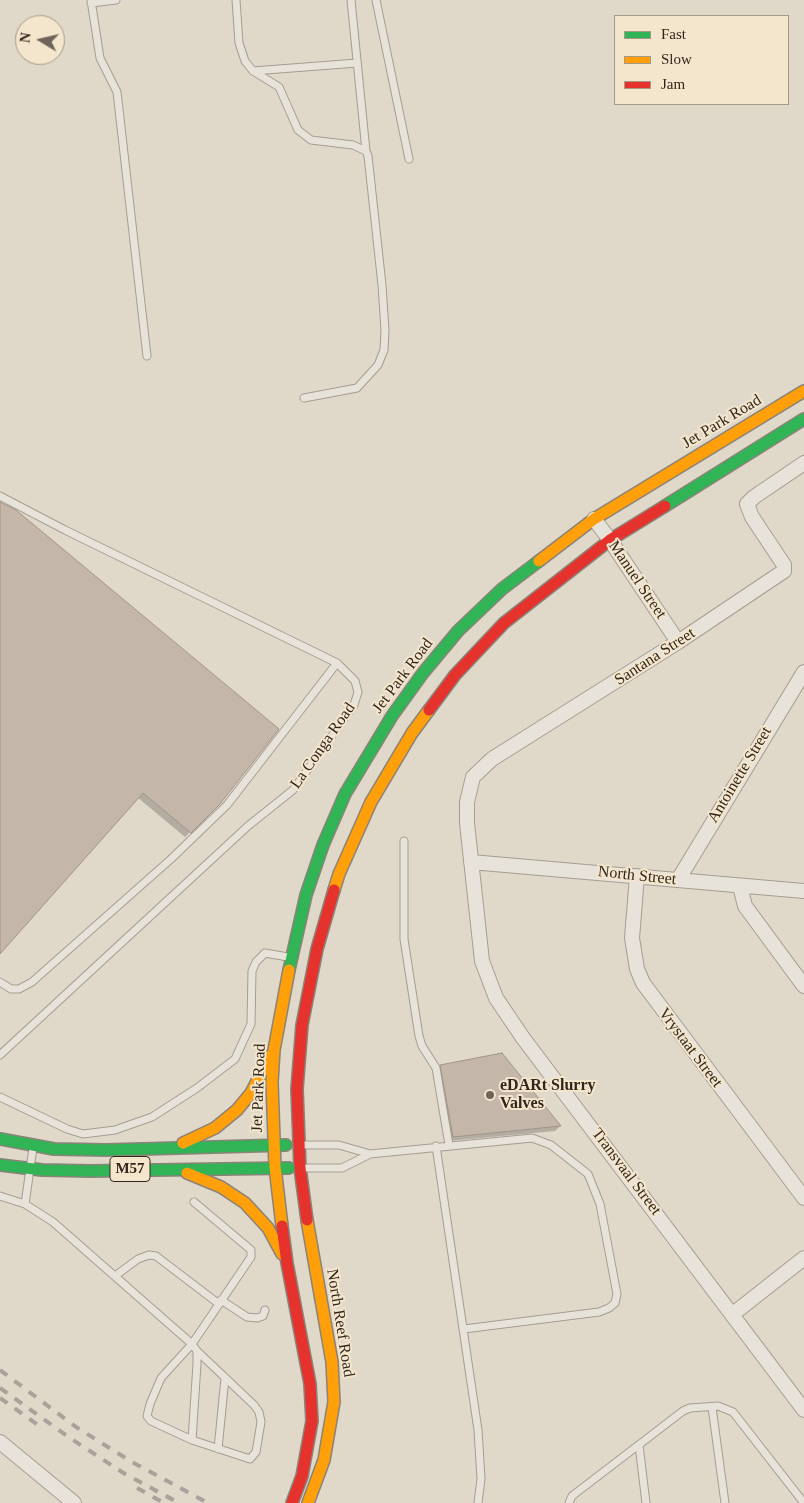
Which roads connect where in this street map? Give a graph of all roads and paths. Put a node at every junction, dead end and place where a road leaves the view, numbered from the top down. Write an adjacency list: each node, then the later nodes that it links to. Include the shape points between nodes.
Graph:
1 (116, 0): 5 (lane)
2 (236, 0): 7 (lane, via 239,43 245,61)
3 (351, 0): 6 (lane)
4 (376, 0): 9 (lane)
5 (91, 1): 10 (lane, via 100,58 117,92)
6 (358, 63): 7 (lane); 8 (lane)
7 (253, 71): 8 (lane, via 279,86 294,122 311,140 353,145)
8 (366, 151): 12 (lane, via 382,286 384,350 378,365 357,388)
9 (410, 159)
10 (147, 356)
11 (804, 391): 16 (main road, Jet Park Road)
12 (304, 398)
13 (804, 419): 17 (main road)
14 (804, 463): 18 (street, Santana Street, via 747,504 784,565 784,571)
15 (0, 496): 19 (lane, La Conga Road)
16 (594, 519): 17 (street, Manuel Street); 27 (main road, Jet Park Road, via 502,589 458,631 392,716 346,794 323,845)
17 (610, 540): 18 (street, Manuel Street); 35 (main road, via 504,623 454,675 412,733 371,802 339,874 317,949 302,1025 297,1089)
18 (678, 642): 22 (street, Santana Street, via 480,769 469,786 467,802)
19 (336, 663): 28 (lane, via 227,805 171,859 32,982 19,989 11,989); 31 (lane, La Conga Road, via 355,681 358,692 354,705 293,790 248,826)
20 (804, 672): 24 (street, Antoinette Street)
21 (404, 841): 36 (lane, via 404,939 422,1046 436,1068)
22 (471, 862): 23 (street, North Street); 55 (street, Transvaal Street, via 482,961 496,998)
23 (637, 876): 24 (street, North Street); 47 (street, Vrystaat Street, via 632,938 637,969 643,983)
24 (678, 880): 25 (street, North Street)
25 (740, 886): 26 (street, North Street); 29 (street, via 745,906)
26 (804, 891)
27 (290, 957): 30 (main road, Jet Park Road); 32 (lane, via 269,953 258,958 252,971 251,1024 235,1059 152,1117 115,1130 83,1134)
28 (0, 982)
29 (804, 986)
30 (274, 1050): 34 (main road, Jet Park Road); 39 (main road, via 251,1093 237,1110 215,1128)
31 (0, 1055)
32 (0, 1097)
33 (0, 1139): 37 (main road, Jet Park Road / M57)
34 (273, 1145): 35 (main road, Jet Park Road / M57); 39 (main road, Jet Park Road / M57); 42 (main road)
35 (298, 1145): 40 (lane, via 339,1145); 43 (main road, North Reef Road)
36 (449, 1145): 38 (lane); 56 (lane, via 532,1138 551,1145 588,1174 596,1190 617,1294 612,1306 599,1312)
37 (33, 1146): 39 (main road, Jet Park Road / M57, via 106,1150); 44 (lane)
38 (436, 1146): 40 (lane); 56 (lane)
39 (174, 1147)
40 (370, 1154): 43 (lane, via 342,1168)
41 (0, 1165): 44 (main road, M57)
42 (275, 1167): 43 (main road, M57); 45 (main road, M57); 51 (main road)
43 (300, 1168): 68 (main road, North Reef Road, via 309,1238 332,1362 334,1402 324,1460)
44 (30, 1169): 45 (main road, M57); 49 (lane)
45 (173, 1169): 51 (main road, via 221,1187 245,1203 268,1228)
46 (0, 1196): 49 (lane)
47 (804, 1198)
48 (194, 1202): 53 (lane, via 251,1250 244,1270)
49 (25, 1204): 52 (lane, via 53,1222)
50 (804, 1258): 55 (street)
51 (287, 1263): 67 (main road, via 310,1384 312,1421 302,1476)
52 (115, 1276): 53 (lane, via 138,1259 156,1256); 57 (lane)
53 (220, 1302): 54 (lane, via 247,1317 264,1316); 57 (lane)
54 (265, 1310)
55 (732, 1314): 61 (street, Transvaal Street)
56 (464, 1329): 69 (lane, via 478,1430 481,1479)
57 (192, 1344): 58 (lane); 62 (lane, via 161,1378 147,1416)
58 (197, 1351): 59 (lane); 62 (lane)
59 (225, 1378): 65 (lane); 65 (lane, via 259,1412 261,1422 256,1452 250,1459)
60 (712, 1406): 64 (lane, via 683,1411); 72 (lane); 73 (lane, via 733,1412)
61 (804, 1410)
62 (192, 1440): 65 (lane)
63 (0, 1442): 66 (street)
64 (639, 1445): 70 (lane, via 572,1496); 71 (lane)
65 (218, 1449)
66 (74, 1503)
67 (292, 1503)
68 (308, 1503)
69 (478, 1503)
70 (569, 1503)
71 (646, 1503)
72 (725, 1503)
73 (804, 1503)

